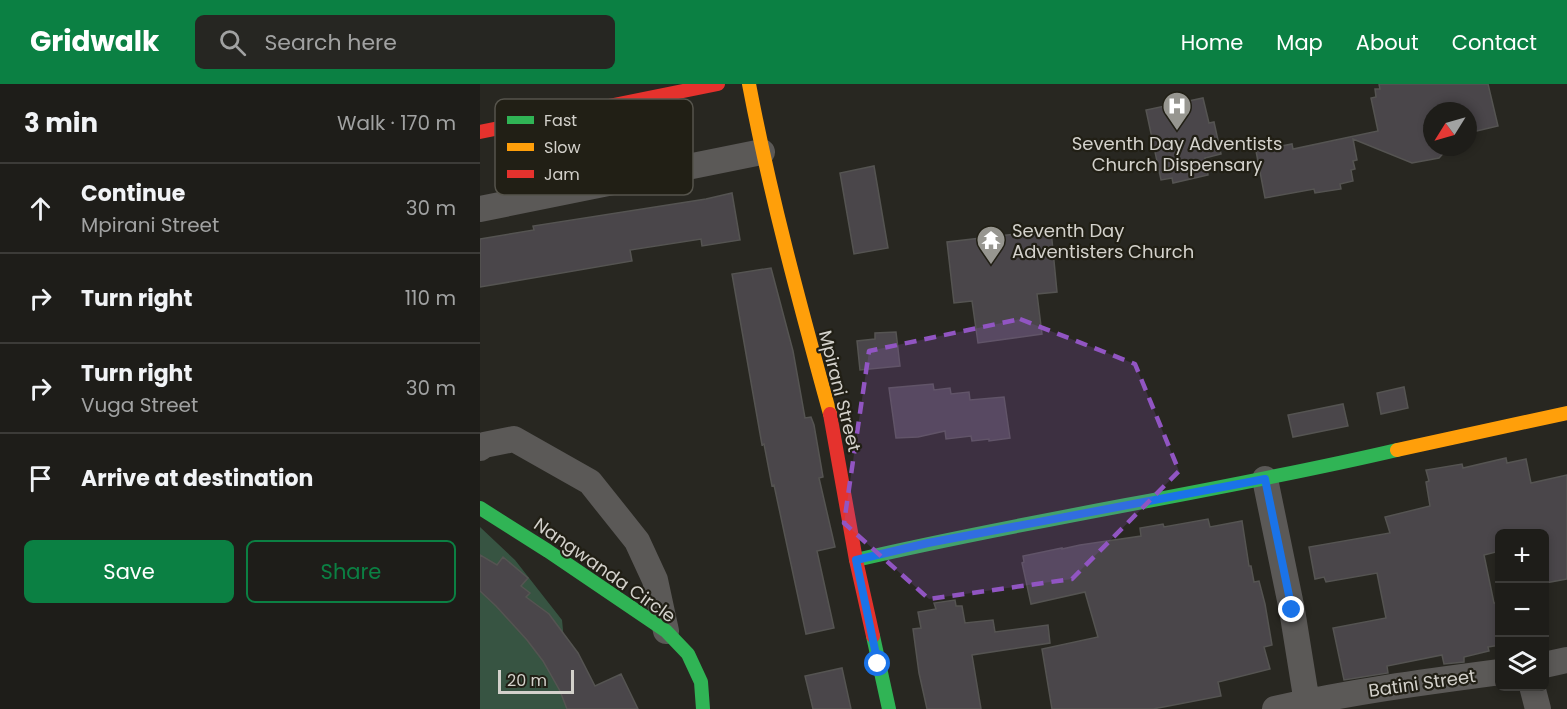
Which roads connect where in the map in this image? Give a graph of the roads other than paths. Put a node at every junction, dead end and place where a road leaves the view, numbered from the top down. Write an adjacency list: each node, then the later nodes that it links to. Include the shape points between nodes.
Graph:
1 (718, 84): 3 (street)
2 (749, 84): 6 (street, Mpirani Street)
3 (644, 99)
4 (495, 129): 5 (street)
5 (480, 132)
6 (762, 152): 7 (street); 14 (street, Mpirani Street, via 832,421)
7 (693, 166)
8 (549, 195): 9 (street)
9 (480, 209)
10 (1567, 413): 12 (street)
11 (480, 448): 15 (street, via 514,440 590,482 637,540 655,580)
12 (1265, 479): 14 (street); 20 (street)
13 (480, 508): 15 (street, Nangwanda Circle)
14 (856, 560): 22 (street, Mpirani Street)
15 (666, 632): 21 (street, Nangwanda Circle, via 688,654 701,682)
16 (1567, 660): 17 (street)
17 (1549, 664)
18 (1495, 673): 20 (street, Batini Street)
19 (1533, 691): 24 (street)
20 (1308, 705): 23 (street, Batini Street)
21 (703, 709)
22 (889, 709)
23 (1275, 709)
24 (1538, 709)

